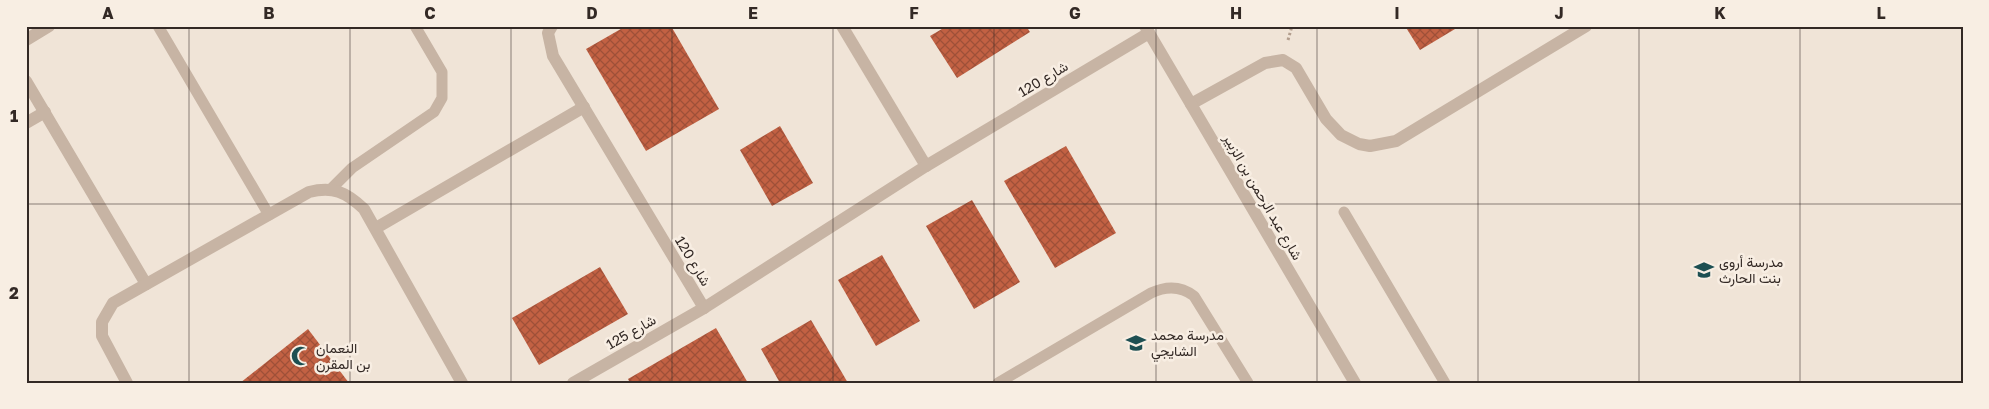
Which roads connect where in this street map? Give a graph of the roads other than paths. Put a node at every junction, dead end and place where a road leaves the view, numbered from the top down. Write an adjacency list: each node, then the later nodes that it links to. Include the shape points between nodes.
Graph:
1 (49, 26): 8 (street)
2 (158, 26): 17 (lane)
3 (415, 26): 15 (lane, via 442,72 442,98 434,112 352,168)
4 (552, 26): 11 (street, شارع 120, via 548,32 553,56)
5 (842, 26): 14 (street)
6 (1586, 26): 10 (street, via 1396,141 1370,146 1341,135 1326,119 1296,68 1283,60 1253,68)
7 (1147, 30): 10 (street, شارع عبد الرحمن بن الزبير); 14 (street, شارع 120)
8 (26, 40)
9 (26, 81): 12 (street)
10 (1191, 104): 26 (street, شارع عبد الرحمن بن الزبير)
11 (584, 107): 18 (street); 20 (street, شارع 120)
12 (44, 112): 13 (street); 19 (street)
13 (26, 123)
14 (926, 166): 20 (street, شارع 120)
15 (330, 190): 17 (street, via 308,192); 18 (street, via 354,198)
16 (1344, 212): 27 (lane)
17 (269, 215): 19 (street)
18 (376, 228): 22 (street)
19 (146, 284): 21 (street, via 113,303 102,322 102,336)
20 (704, 308): 23 (street, شارع 125)
21 (127, 383)
22 (462, 383)
23 (573, 383)
24 (998, 383): 25 (lane, via 1160,288 1186,289 1194,296)
25 (1248, 383)
26 (1355, 383)
27 (1445, 383)

